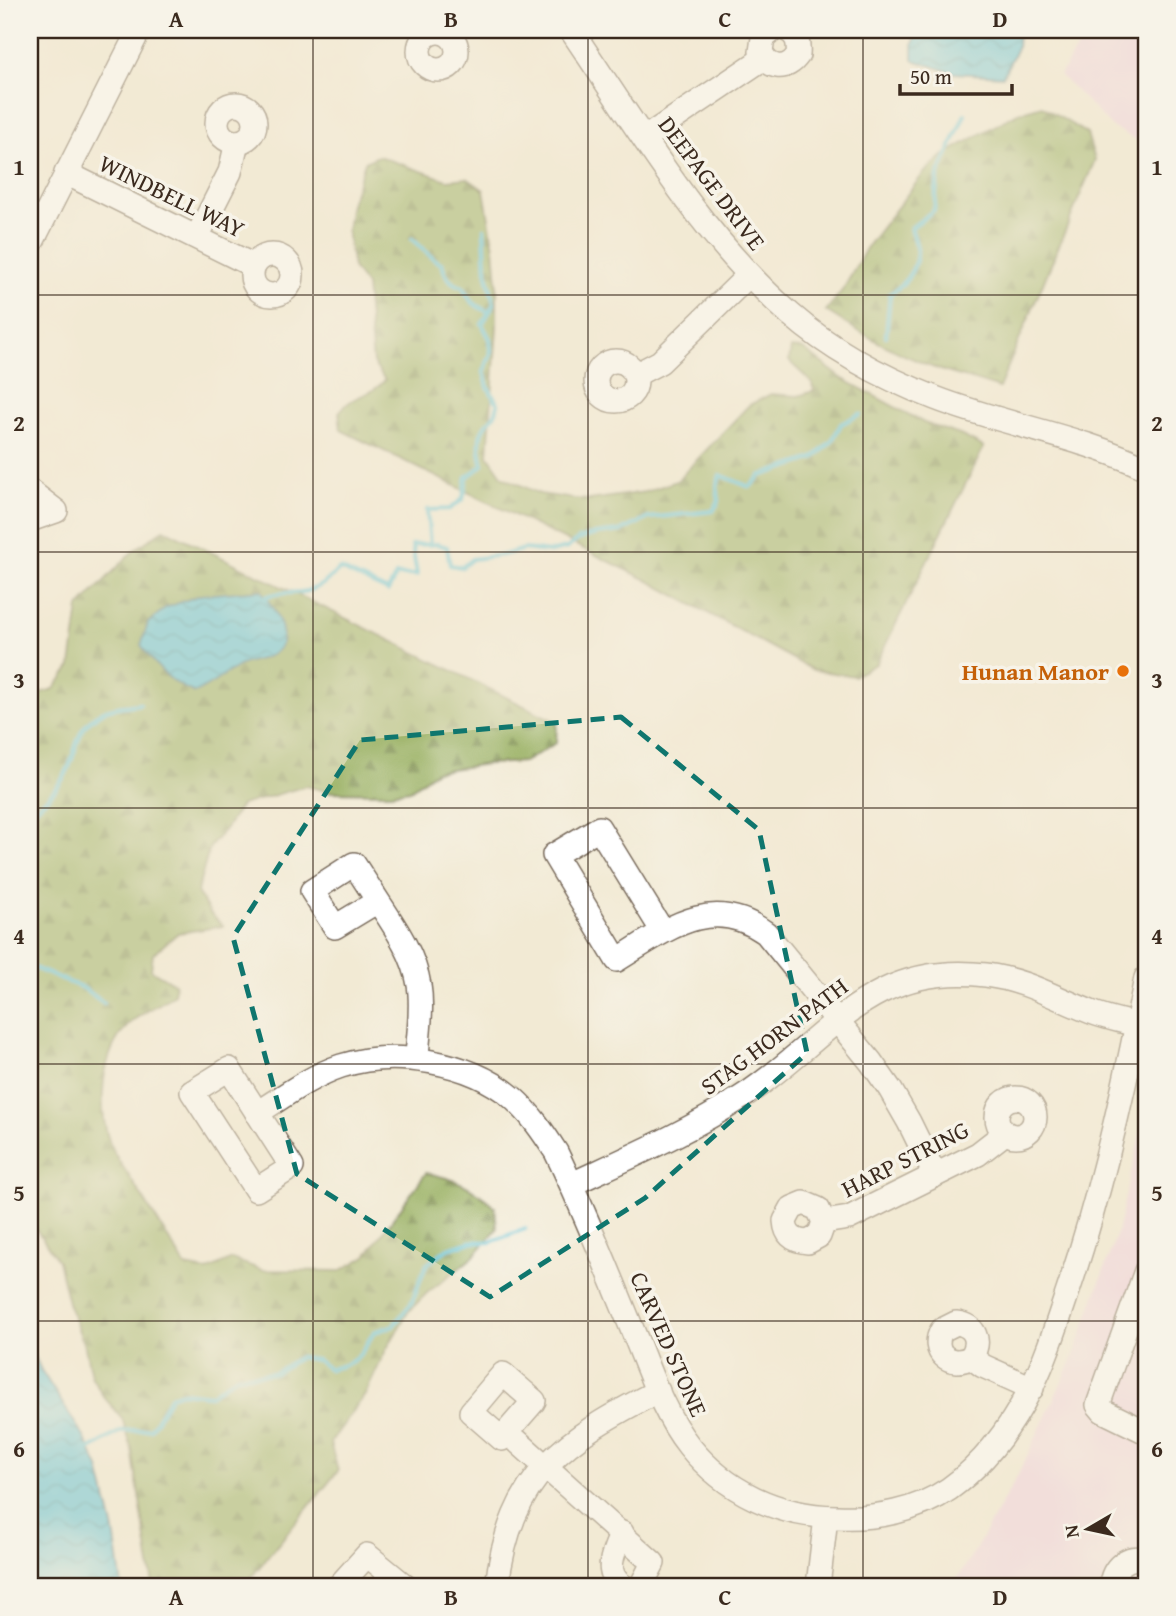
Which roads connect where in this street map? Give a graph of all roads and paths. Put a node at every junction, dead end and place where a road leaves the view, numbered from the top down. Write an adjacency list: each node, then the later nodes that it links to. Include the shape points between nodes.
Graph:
1 (139, 30): 8 (street)
2 (571, 30): 6 (street, DEEPAGE DRIVE)
3 (773, 30): 5 (street, via 761,43)
4 (787, 30): 5 (street, via 799,45 794,61 778,67)
5 (764, 58): 6 (street)
6 (645, 138): 12 (street, DEEPAGE DRIVE, via 689,204)
7 (237, 142): 9 (street, via 230,172)
8 (66, 173): 9 (street, WINDBELL WAY); 10 (street)
9 (197, 237): 11 (street, WINDBELL WAY)
10 (30, 246)
11 (254, 266)
12 (749, 275): 13 (street, via 660,362); 14 (street, DEEPAGE DRIVE, via 791,315 895,381)
13 (635, 375)
14 (1146, 468)
15 (30, 491): 16 (street, via 56,511)
16 (30, 520)
17 (377, 901): 22 (street, via 405,943 419,985)
18 (663, 932): 18 (street, via 617,960 554,855 599,828); 20 (street, via 678,923 712,915 726,914 752,923 766,933)
19 (1146, 978): 21 (street, CARVED STONE)
20 (836, 1020): 21 (street, STAG HORN PATH, via 885,989 928,976 956,974 1014,981); 25 (street, via 890,1089); 26 (street, STAG HORN PATH, via 772,1076 712,1115)
21 (1137, 1025): 30 (street, CARVED STONE, via 1092,1215)
22 (417, 1058): 23 (street, CARVED STONE, via 342,1066); 26 (street, CARVED STONE, via 469,1074 510,1096 540,1127)
23 (257, 1113): 23 (street, via 229,1069 192,1092 256,1190 292,1167)
24 (1006, 1133): 25 (street, HARP STRING, via 978,1154)
25 (934, 1175): 27 (street, HARP STRING, via 849,1218)
26 (572, 1184): 31 (street, CARVED STONE)
27 (824, 1222)
28 (1146, 1271): 33 (street, via 1098,1405)
29 (971, 1357): 30 (street)
30 (1032, 1388): 35 (street, CARVED STONE, via 991,1449 948,1489 885,1514)
31 (658, 1391): 34 (street, via 586,1430); 35 (street, CARVED STONE, via 686,1443 723,1480 773,1507)
32 (507, 1432): 34 (street)
33 (1146, 1432)
34 (546, 1466): 36 (street); 40 (street, via 514,1515)
35 (826, 1517): 43 (street)
36 (622, 1533): 41 (street, via 611,1569); 42 (street, via 653,1563)
37 (1146, 1560): 44 (street, via 1132,1558 1121,1563)
38 (401, 1585): 39 (street, via 367,1555)
39 (339, 1586)
40 (497, 1586)
41 (623, 1586)
42 (642, 1586)
43 (818, 1586)
44 (1111, 1586)

